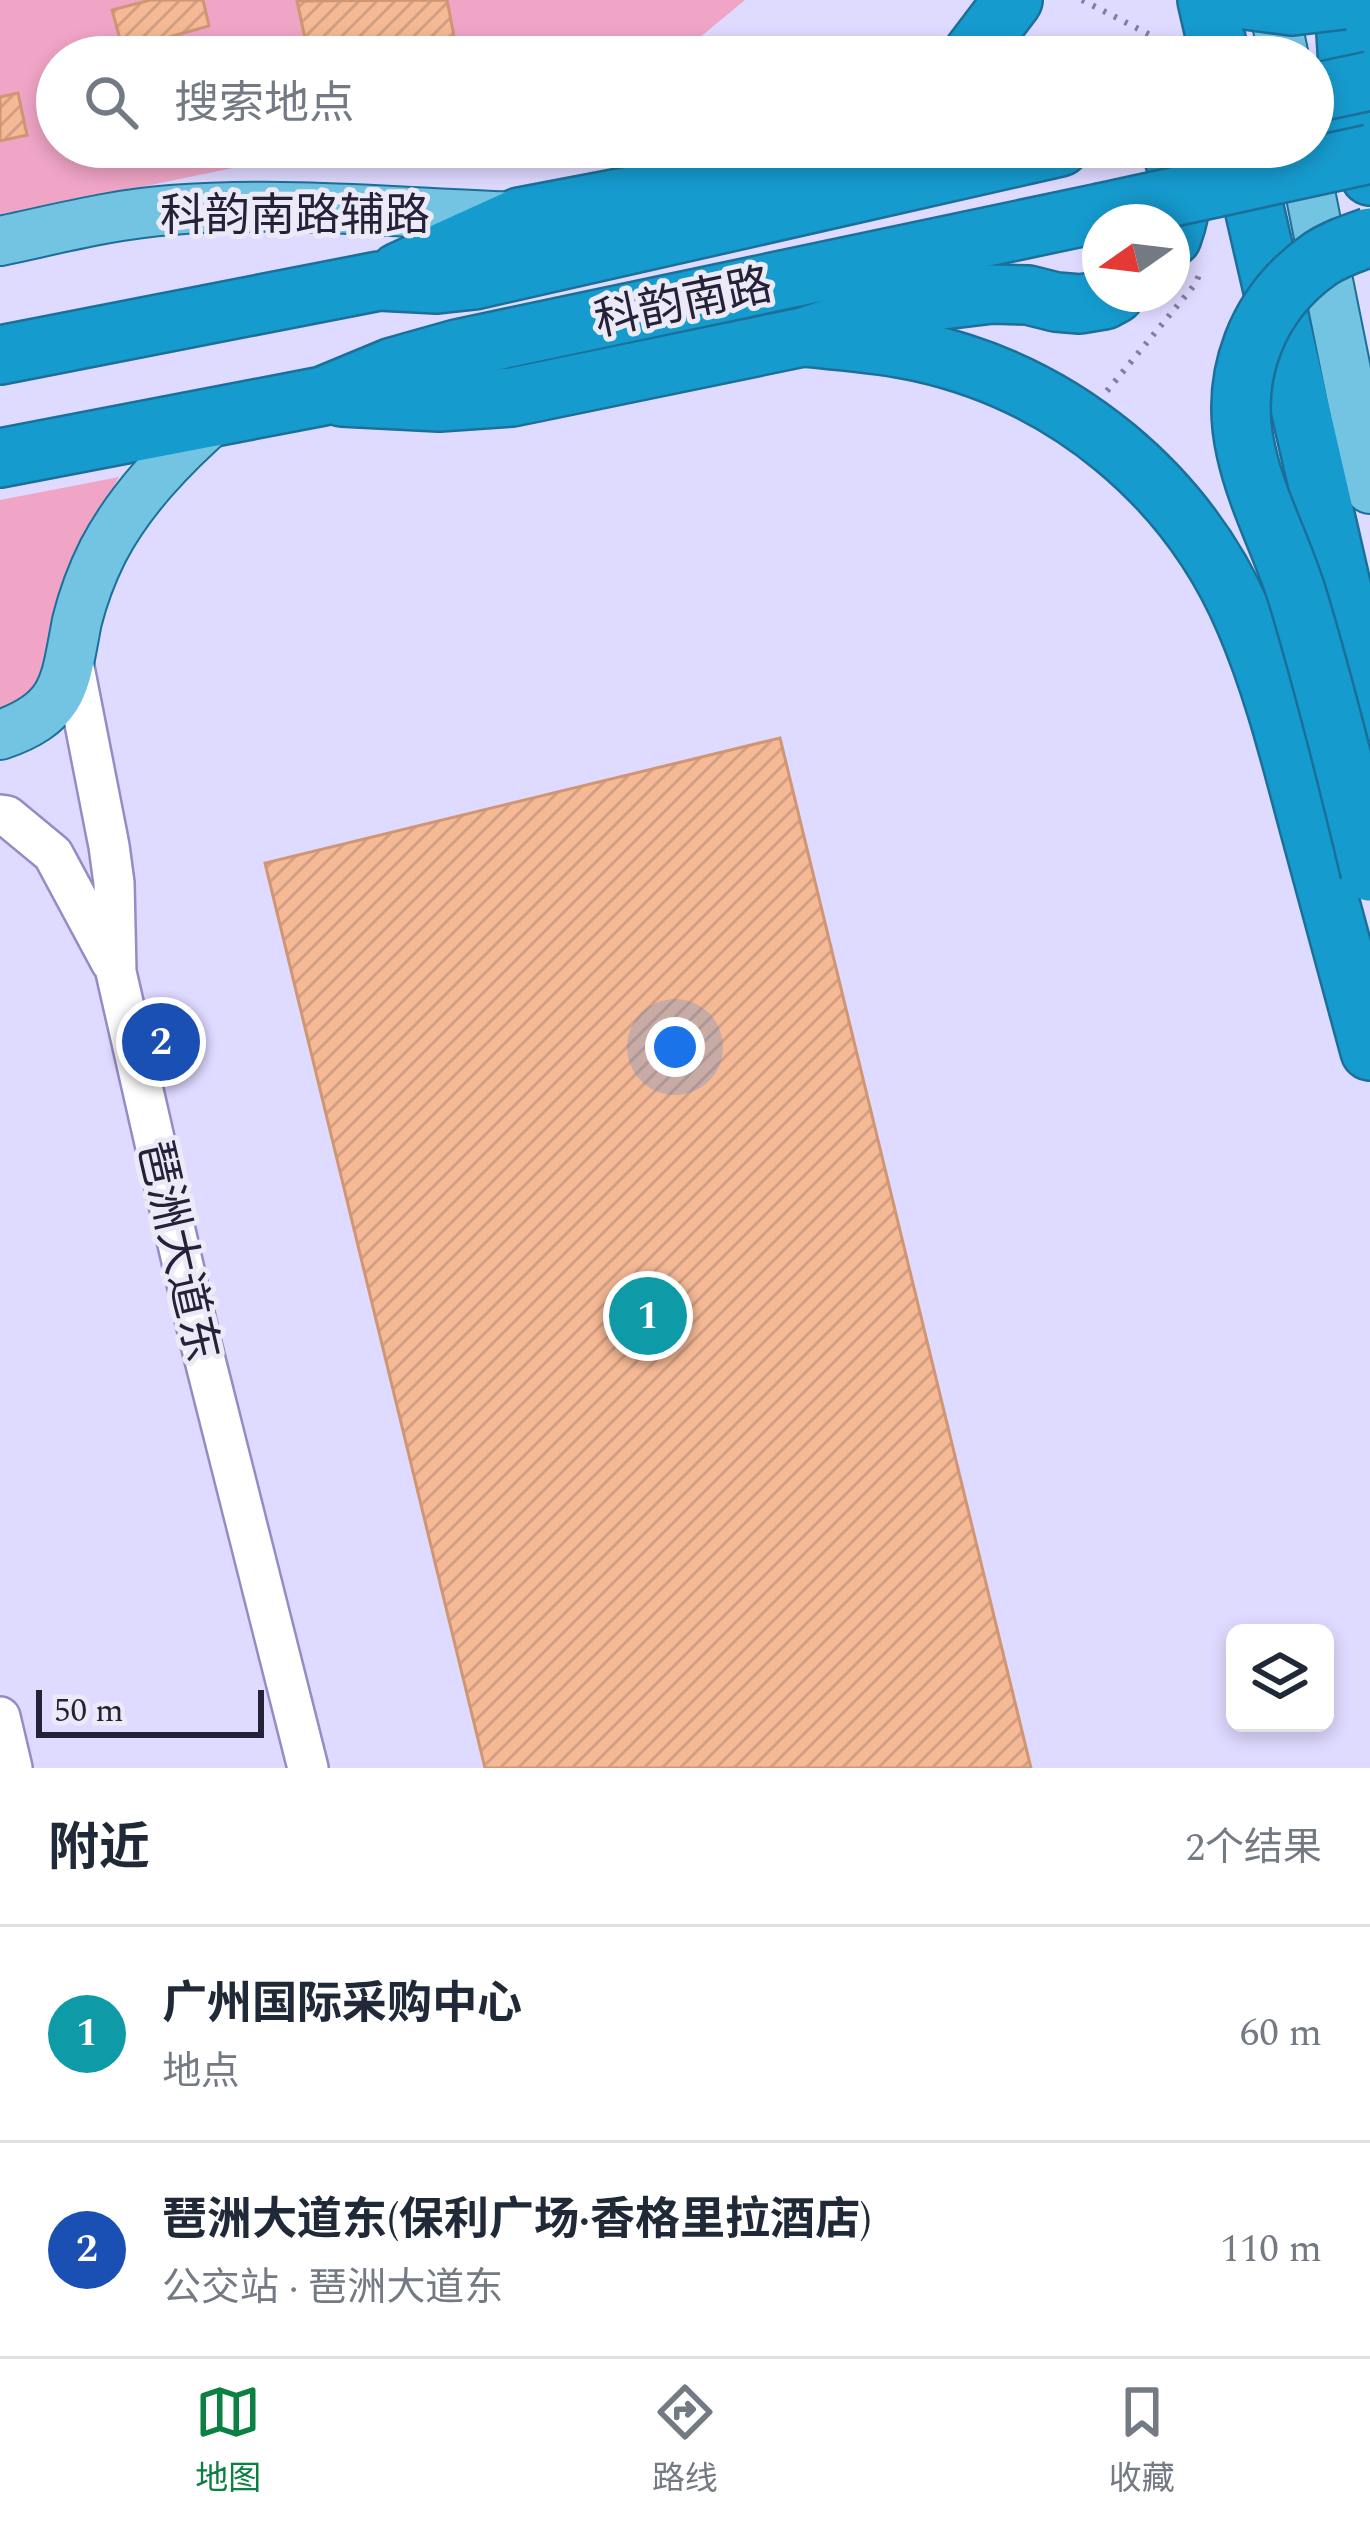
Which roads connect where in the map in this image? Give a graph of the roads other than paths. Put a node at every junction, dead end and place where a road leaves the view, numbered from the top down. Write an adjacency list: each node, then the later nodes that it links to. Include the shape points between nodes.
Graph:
1 (1013, 0): 7 (highway)
2 (1207, 0): 8 (highway)
3 (1246, 0): 6 (highway, bridge)
4 (1272, 0): 9 (main road)
5 (1329, 0): 10 (main road)
6 (1343, 0): 10 (highway)
7 (987, 36)
8 (1215, 36)
9 (1280, 36)
10 (1351, 111): 19 (highway); 21 (main road)
11 (763, 168): 18 (highway)
12 (770, 168): 18 (highway)
13 (967, 168): 25 (highway, 科韵南路, via 474,280)
14 (1177, 168): 20 (highway)
15 (1211, 168): 29 (highway, 科韵南路, bridge, via 1100,213 457,350)
16 (1245, 168): 34 (highway)
17 (1305, 168): 32 (main road)
18 (751, 172): 22 (highway)
19 (1370, 176)
20 (1183, 204)
21 (1370, 211)
22 (520, 217): 24 (main road, 科韵南路辅路, via 197,208); 25 (highway)
23 (1370, 237): 37 (highway, bridge, via 1324,257 1276,302 1246,358 1241,404 1246,452 1297,594)
24 (0, 241)
25 (379, 281): 28 (highway, 科韵南路)
26 (1082, 304): 27 (highway, via 961,297)
27 (803, 337): 29 (highway, via 512,397); 39 (highway, via 919,351 997,376 1095,430 1171,503 1228,585 1265,674)
28 (0, 356)
29 (323, 396): 30 (highway, 科韵南路)
30 (217, 416): 31 (highway, 科韵南路); 33 (main road, via 120,523 87,587)
31 (0, 458)
32 (1370, 489)
33 (72, 657): 35 (main road, via 41,716); 38 (street, 琶洲大道东, via 109,846)
34 (1370, 711)
35 (0, 735)
36 (0, 815): 38 (street, via 53,854)
37 (1370, 872)
38 (116, 972): 42 (street, 琶洲大道东)
39 (1370, 1051)
40 (0, 1717): 41 (street)
41 (12, 1768)
42 (308, 1768)

